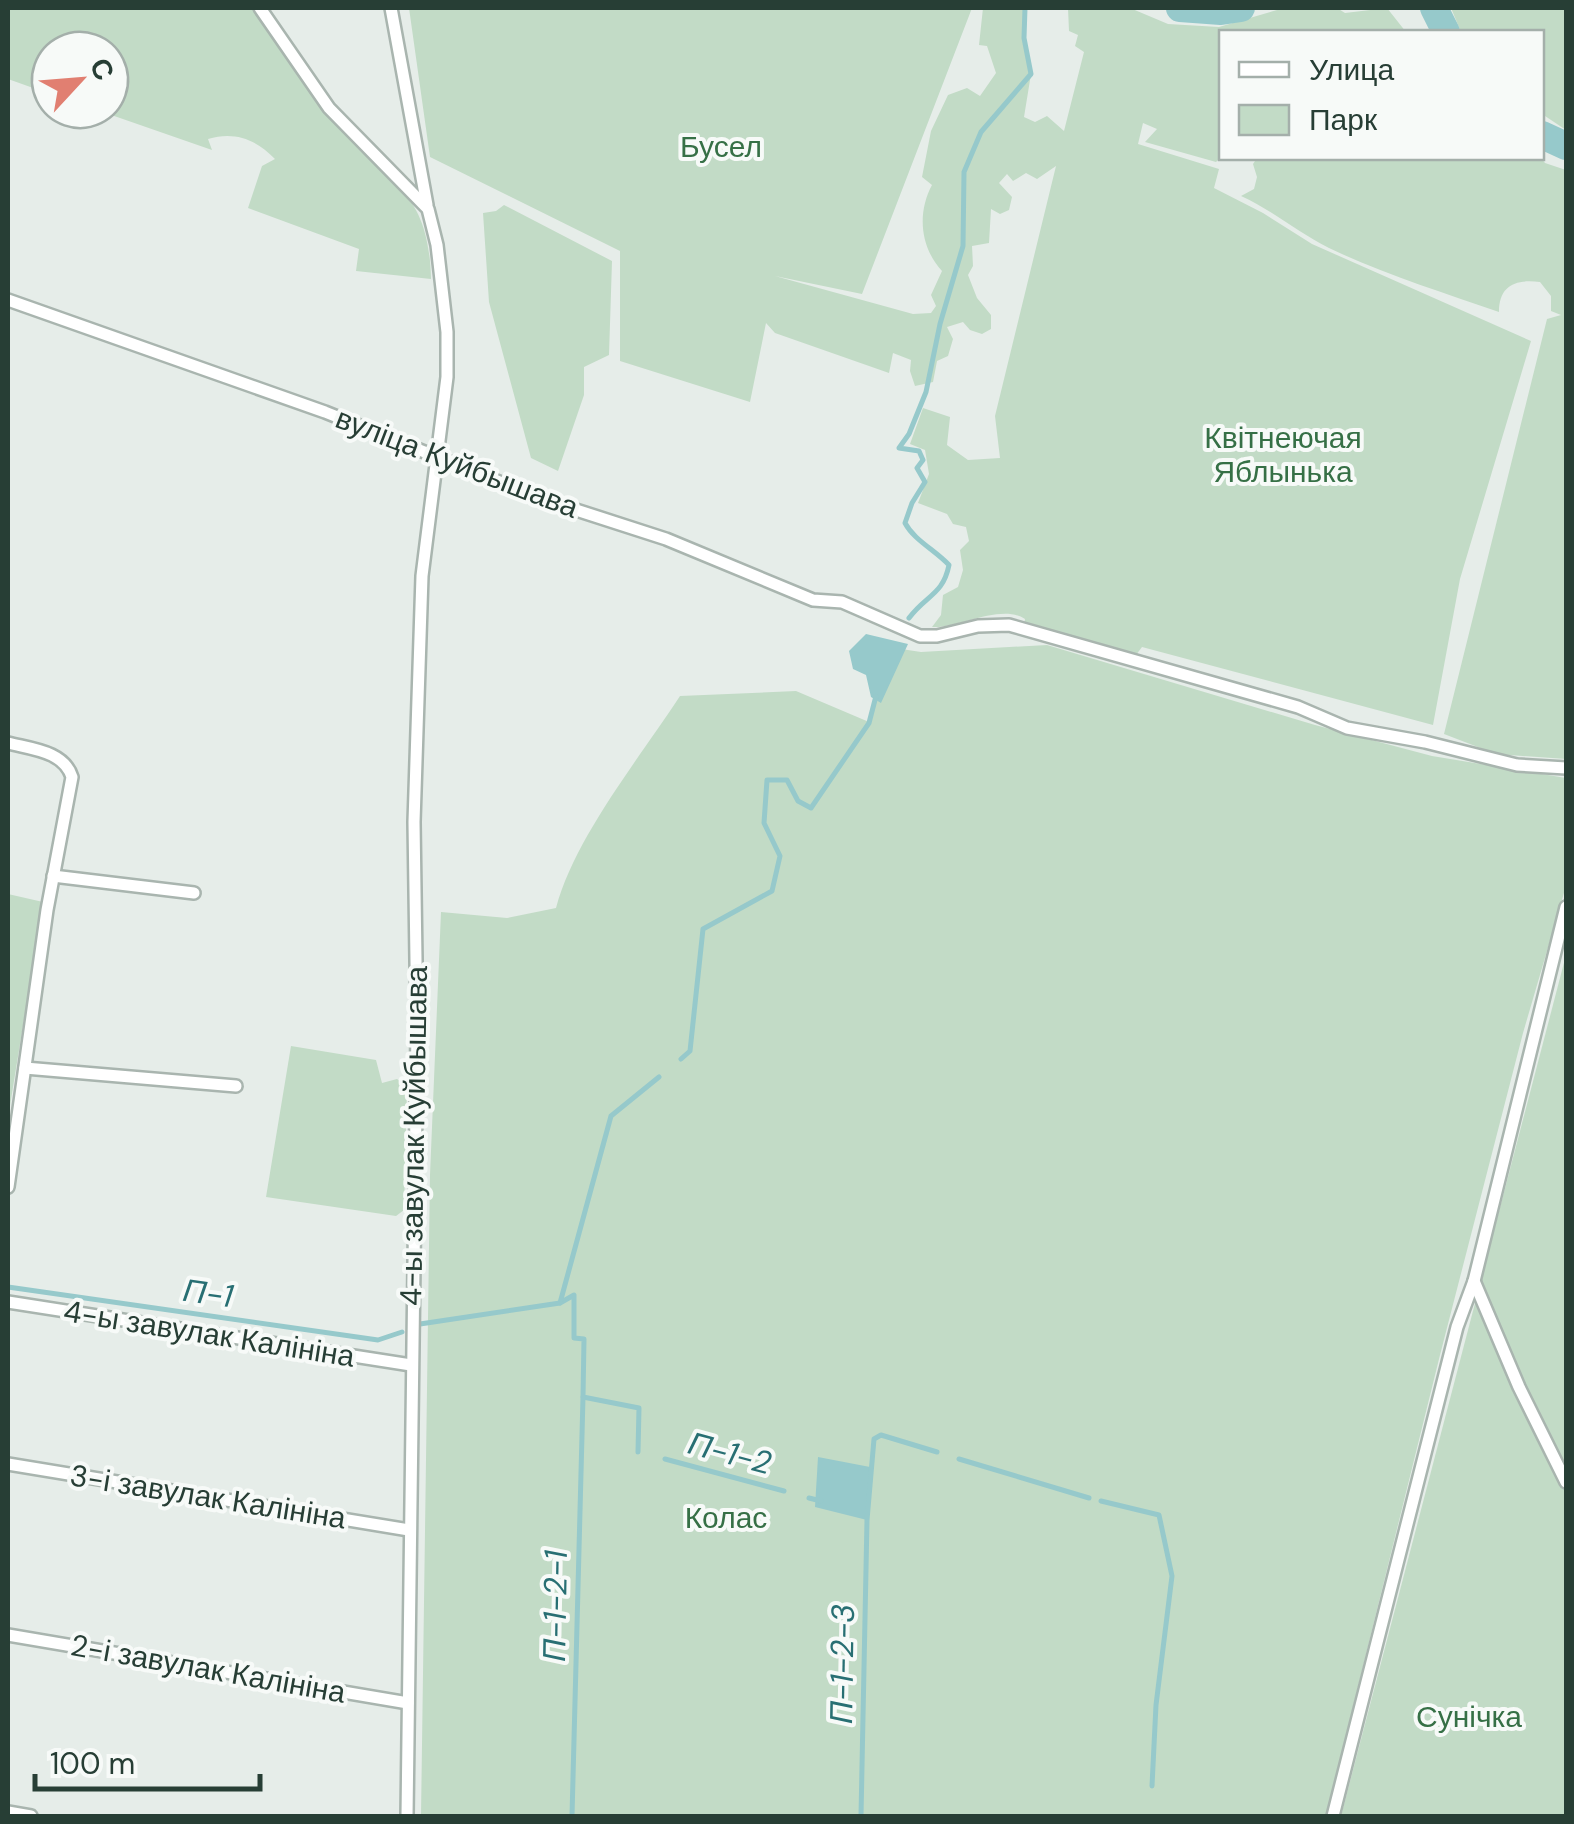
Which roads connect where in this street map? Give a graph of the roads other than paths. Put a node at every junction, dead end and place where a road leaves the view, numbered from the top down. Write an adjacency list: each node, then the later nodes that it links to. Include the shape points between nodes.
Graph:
1 (260, 8): 3 (street, via 329,108)
2 (392, 8): 3 (street, 4-ы завулак Куйбышава)
3 (428, 209): 5 (street, 4-ы завулак Куйбышава, via 447,332)
4 (8, 300): 5 (street, вуліца Куйбышава)
5 (435, 457): 7 (street, вуліца Куйбышава, via 904,630 937,636 1009,625 1298,707 1347,728); 16 (street, 4-ы завулак Куйбышава, via 422,576 414,822)
6 (8, 742): 8 (street, via 49,754 70,770)
7 (1566, 768)
8 (53, 876): 9 (street); 11 (street)
9 (194, 893)
10 (1566, 906): 14 (street)
11 (24, 1068): 12 (street); 13 (street)
12 (236, 1086)
13 (8, 1187)
14 (1474, 1281): 18 (street); 25 (street, via 1456,1327)
15 (8, 1302): 16 (street, 4-ы завулак Калініна)
16 (410, 1365): 19 (street, 4-ы завулак Куйбышава)
17 (8, 1464): 19 (street, 3-і завулак Калініна)
18 (1566, 1482)
19 (408, 1530): 21 (street, 4-ы завулак Куйбышава)
20 (8, 1635): 21 (street, 2-і завулак Калініна)
21 (408, 1703): 24 (street, 4-ы завулак Куйбышава)
22 (8, 1812): 23 (street)
23 (31, 1816)
24 (407, 1816)
25 (1334, 1816)

